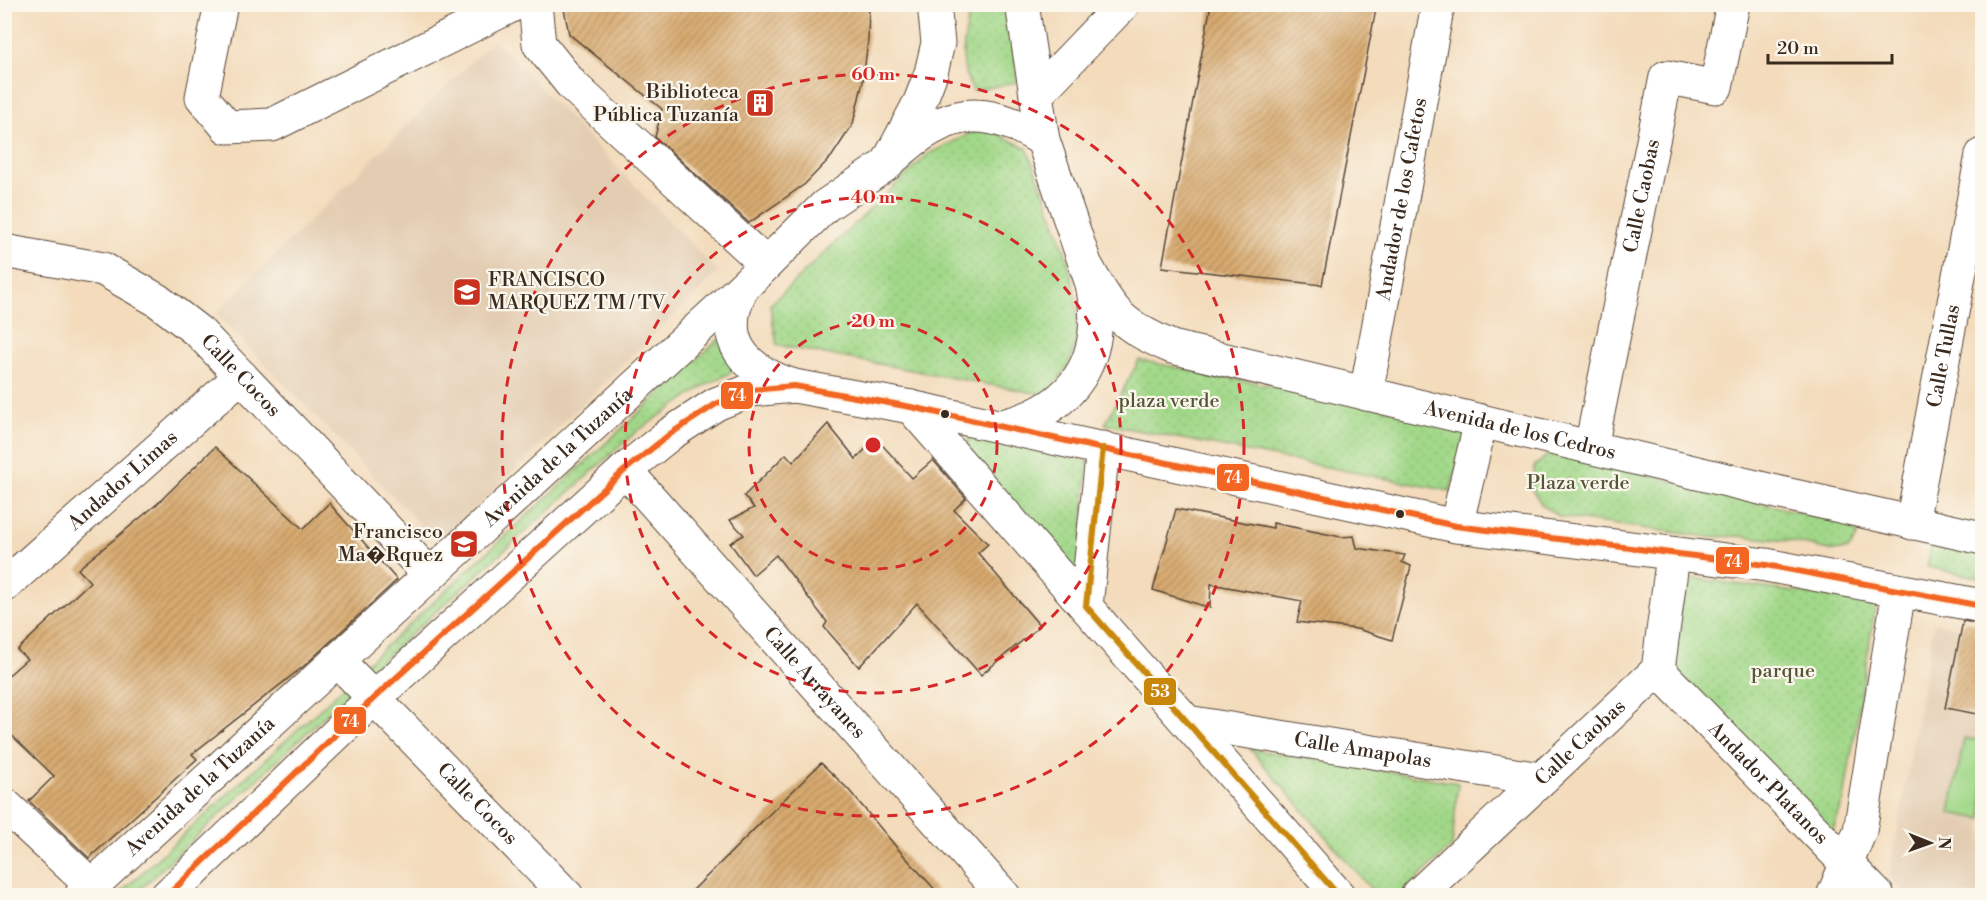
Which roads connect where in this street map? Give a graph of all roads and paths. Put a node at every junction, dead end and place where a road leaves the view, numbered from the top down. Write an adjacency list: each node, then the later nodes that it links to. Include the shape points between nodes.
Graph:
1 (221, 4): 2 (street, via 202,97 227,127 272,125)
2 (515, 4)
3 (535, 4): 14 (street, via 539,44 572,85)
4 (934, 4): 12 (street, Avenida de la Tuzanía, via 938,44 931,73 921,102)
5 (1022, 4): 9 (street)
6 (1123, 4): 9 (street)
7 (1438, 4): 19 (street, Andador de los Cafetos)
8 (1733, 4): 23 (street, Calle Caobas, via 1716,87 1666,77)
9 (1036, 95): 10 (street)
10 (1043, 140): 12 (street, via 1004,121 977,114 956,117 909,143); 15 (street)
11 (1983, 155): 26 (street, Calle Tullas)
12 (886, 164): 14 (street, Avenida de la Tuzanía, via 825,206)
13 (4, 251): 17 (street, Calle Cocos, via 103,269 157,300 200,333)
14 (766, 264): 16 (street, Avenida de la Tuzanía)
15 (1088, 269): 19 (street, Avenida de los Cedros, via 1105,301 1134,330 1172,347); 22 (street, via 1097,309 1097,333 1079,379 1046,411)
16 (742, 288): 18 (street, via 732,320 733,337 740,353 763,374); 30 (street, Avenida de la Tuzanía)
17 (241, 376): 30 (street, Calle Cocos); 31 (street, Andador Limas)
18 (794, 386): 20 (street); 25 (street, via 751,390 717,404 670,434)
19 (1366, 394): 21 (street, Avenida de los Cedros)
20 (911, 407): 22 (street); 33 (street)
21 (1481, 421): 23 (street, Avenida de los Cedros); 27 (street)
22 (1002, 426): 24 (street)
23 (1591, 447): 26 (street, Avenida de los Cedros)
24 (1103, 448): 27 (street); 33 (street)
25 (625, 470): 37 (street); 45 (street, Calle Arrayanes)
26 (1912, 523): 28 (street, Avenida de los Cedros)
27 (1456, 526): 29 (street)
28 (1983, 538)
29 (1672, 555): 32 (street, via 1766,565); 36 (street)
30 (430, 576): 35 (street, Avenida de la Tuzanía)
31 (4, 586)
32 (1899, 591): 34 (street); 41 (street, via 1860,831)
33 (1086, 606): 38 (street)
34 (1983, 606)
35 (337, 660): 37 (street, Calle Cocos); 42 (street, Avenida de la Tuzanía)
36 (1658, 670): 39 (street, Calle Caobas); 41 (street, Andador Platanos)
37 (374, 698): 43 (street); 44 (street, Calle Cocos)
38 (1187, 722): 39 (street, Calle Amapolas); 46 (street)
39 (1540, 779): 47 (street, Calle Caobas)
40 (4, 804): 42 (street)
41 (1848, 865): 48 (street); 49 (street, Andador Platanos)
42 (86, 890)
43 (167, 896)
44 (567, 896)
45 (1004, 896)
46 (1340, 896)
47 (1416, 896)
48 (1833, 896)
49 (1878, 896)

